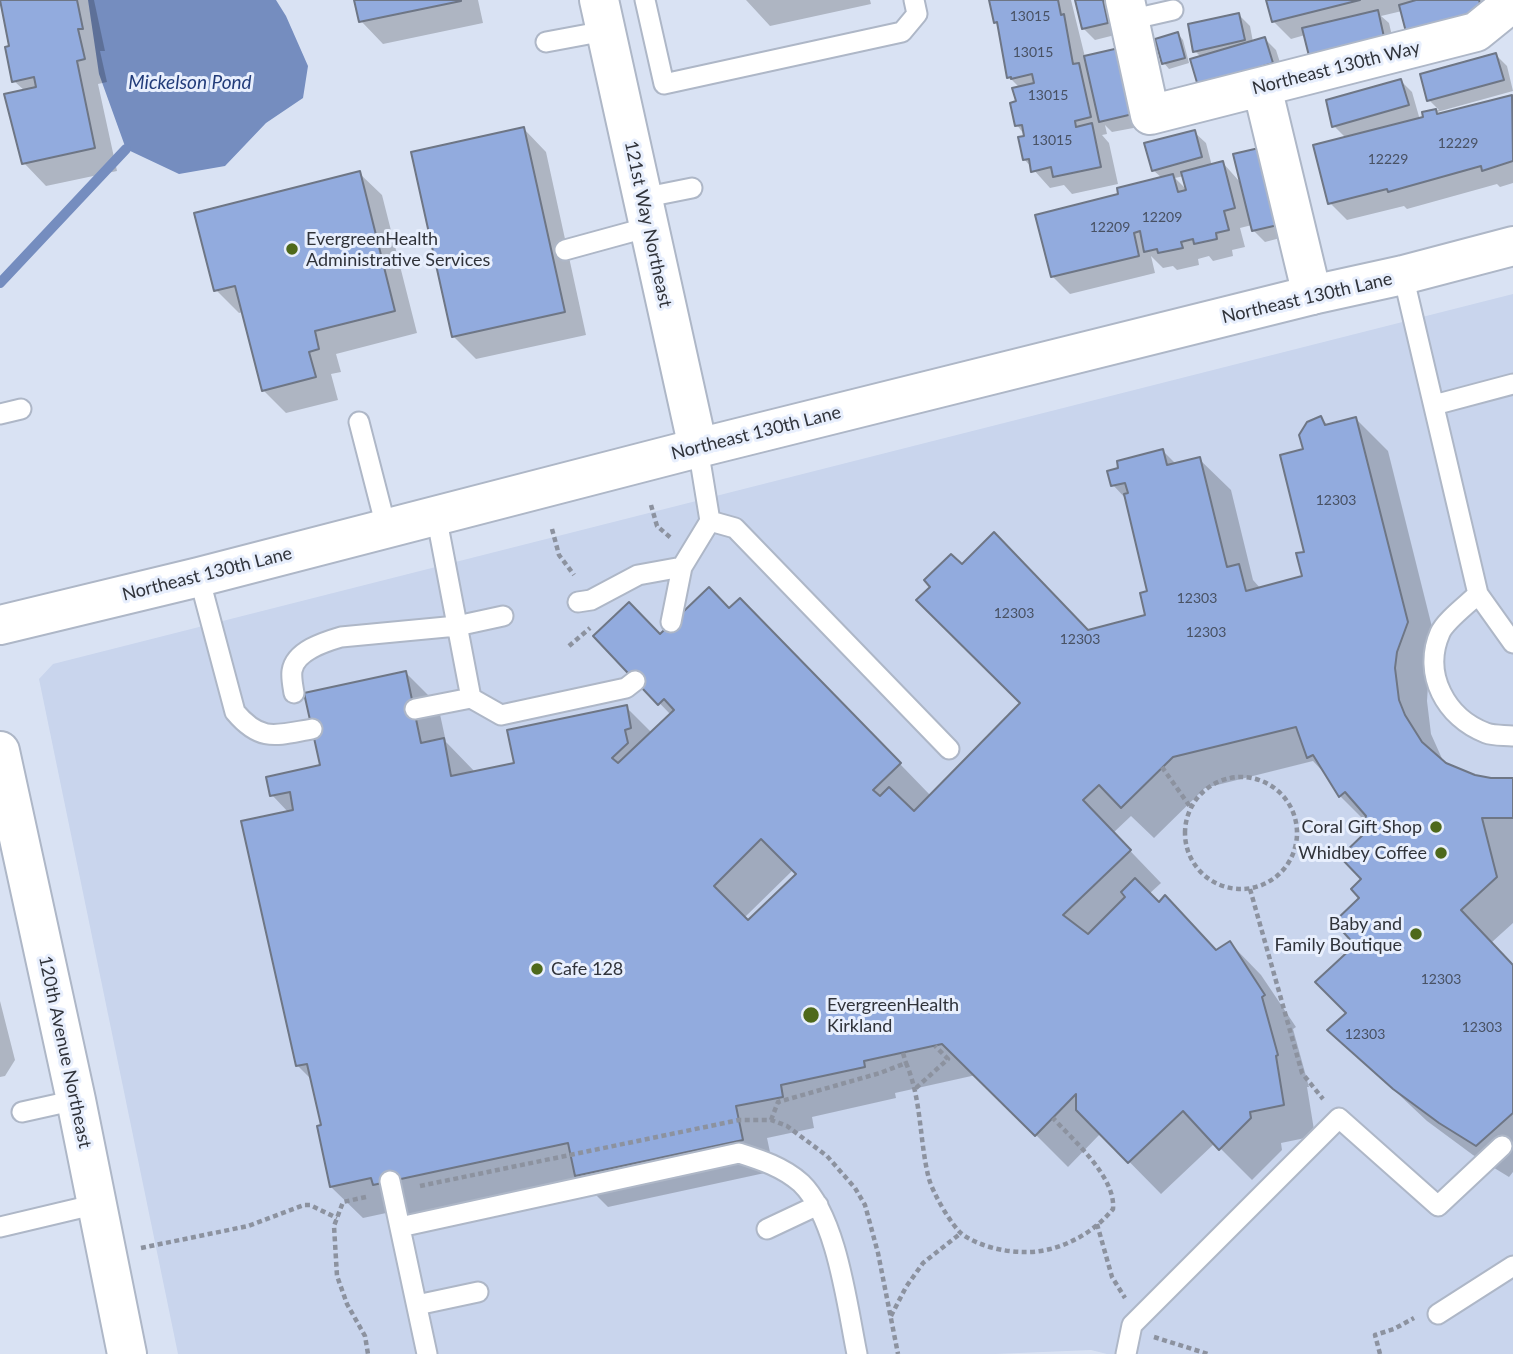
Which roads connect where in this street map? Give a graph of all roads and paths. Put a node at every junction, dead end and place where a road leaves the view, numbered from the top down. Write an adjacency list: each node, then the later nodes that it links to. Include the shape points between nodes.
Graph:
1 (645, 0): 2 (lane, via 664,84 902,32 917,14)
2 (914, 0)
3 (1513, 2): 8 (street, Northeast 130th Way, via 1476,32)
4 (1127, 10): 5 (lane); 8 (street, Northeast 130th Way, via 1150,115)
5 (1173, 10)
6 (602, 15): 7 (lane); 10 (street, 121st Way Northeast)
7 (546, 42)
8 (1262, 87): 14 (street)
9 (692, 188): 10 (lane)
10 (646, 212): 12 (lane); 20 (street, 121st Way Northeast)
11 (1513, 246): 13 (street, Northeast 130th Lane)
12 (565, 250)
13 (1403, 275): 14 (street, Northeast 130th Lane); 16 (lane)
14 (1312, 295): 20 (street, Northeast 130th Lane)
15 (1513, 384): 16 (lane)
16 (1434, 405): 30 (lane)
17 (21, 409): 18 (lane)
18 (0, 414)
19 (359, 422): 24 (lane)
20 (698, 448): 22 (street, Northeast 130th Lane); 23 (lane)
21 (651, 505): 26 (path, via 657,526)
22 (436, 515): 24 (street, Northeast 130th Lane); 36 (lane)
23 (710, 522): 27 (lane); 45 (lane, via 735,528)
24 (386, 527): 29 (street, Northeast 130th Lane)
25 (552, 529): 28 (path, via 559,555)
26 (678, 544)
27 (682, 567): 31 (lane, via 638,575 591,600); 33 (lane)
28 (575, 576)
29 (199, 577): 34 (street, Northeast 130th Lane); 43 (lane, via 235,712 259,734)
30 (1478, 594): 37 (lane); 44 (lane, via 1441,630 1434,654 1435,678 1444,701 1464,722 1489,734)
31 (578, 602)
32 (503, 616): 36 (lane)
33 (671, 622)
34 (0, 625)
35 (593, 625): 38 (path)
36 (457, 626): 40 (lane, via 326,642 299,657 292,670); 41 (lane)
37 (1513, 643)
38 (569, 646)
39 (635, 681): 41 (lane, via 626,688 501,715)
40 (294, 693)
41 (471, 698): 42 (lane)
42 (415, 709)
43 (312, 729)
44 (1513, 736)
45 (949, 749)
46 (0, 751): 54 (street, 120th Avenue Northeast)
47 (1162, 767): 48 (path)
48 (1191, 808): 49 (path, via 1185,836 1199,871 1214,883); 49 (path, via 1210,786 1228,778 1248,777 1283,795 1294,811 1295,850 1286,868 1271,881)
49 (1250, 889): 57 (path, via 1302,1073)
50 (935, 1045): 53 (path, via 948,1059)
51 (904, 1053): 52 (path)
52 (905, 1063): 53 (path); 58 (path, via 778,1102)
53 (916, 1089): 71 (path, via 929,1178)
54 (76, 1100): 55 (lane); 64 (street, 120th Avenue Northeast)
55 (22, 1112)
56 (1053, 1118): 67 (path, via 1093,1160 1112,1194 1113,1209)
57 (1339, 1118): 59 (lane, via 1438,1206); 84 (lane, via 1132,1325)
58 (771, 1120)
59 (1502, 1146)
60 (570, 1156): 62 (path)
61 (390, 1181): 69 (lane)
62 (420, 1186)
63 (370, 1196): 66 (path, via 343,1202)
64 (97, 1204): 68 (lane); 80 (street, 120th Avenue Northeast)
65 (818, 1205): 69 (lane, via 801,1183 772,1164 739,1153); 70 (lane); 83 (lane, via 833,1244)
66 (337, 1218): 72 (path, via 304,1205 263,1223); 81 (path, via 337,1276 365,1336)
67 (1097, 1224): 71 (path, via 1070,1242 1035,1252 1007,1252); 75 (path, via 1112,1276)
68 (0, 1227)
69 (400, 1227): 76 (lane)
70 (767, 1229)
71 (961, 1233): 78 (path, via 923,1263)
72 (140, 1248)
73 (1513, 1266): 77 (lane)
74 (478, 1292): 76 (lane)
75 (1125, 1299)
76 (417, 1305): 82 (lane)
77 (1438, 1314): 86 (path, via 1420,1315 1375,1335)
78 (891, 1317)
79 (1153, 1337): 85 (path)
80 (127, 1354)
81 (368, 1354)
82 (427, 1354)
83 (857, 1354)
84 (1126, 1354)
85 (1208, 1354)
86 (1380, 1354)

